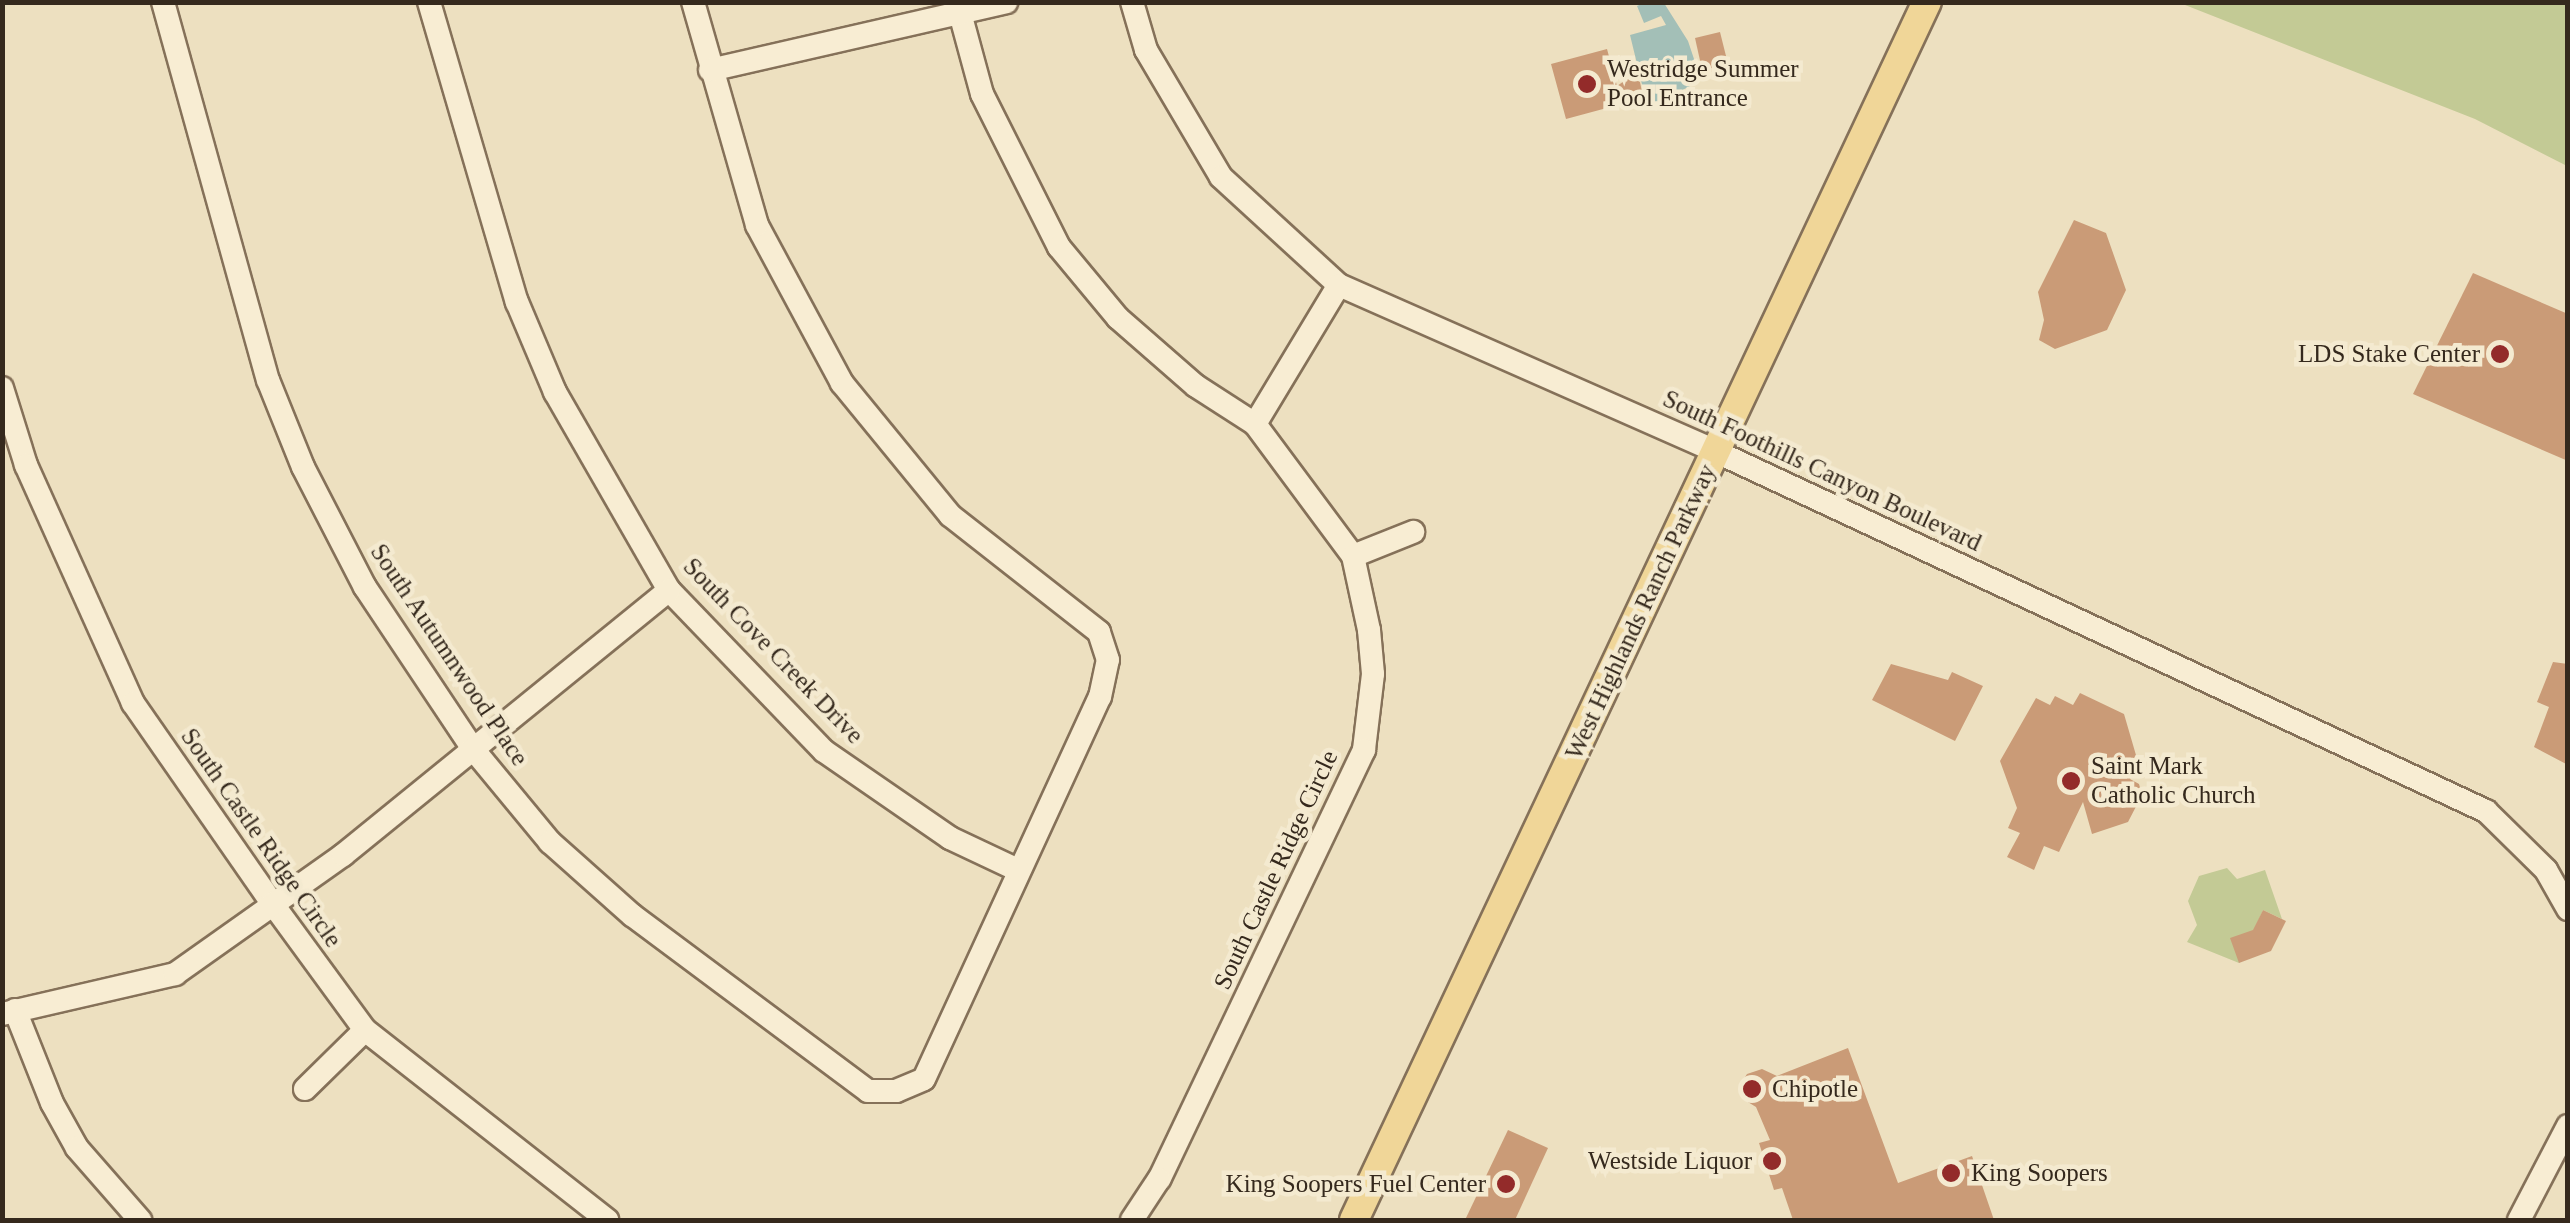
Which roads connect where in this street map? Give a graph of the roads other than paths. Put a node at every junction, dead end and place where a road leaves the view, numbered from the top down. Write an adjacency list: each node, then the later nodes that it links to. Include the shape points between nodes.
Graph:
1 (162, 2): 16 (street, South Autumnwood Place, via 268,380 302,467 366,588)
2 (428, 2): 15 (street, South Cove Creek Drive, via 517,302 555,392)
3 (693, 2): 8 (street)
4 (1006, 2): 7 (street)
5 (1132, 2): 9 (street, South Foothills Canyon Boulevard, via 1146,50 1221,177)
6 (1927, 2): 12 (main road, West Highlands Ranch Parkway)
7 (958, 9): 8 (street); 11 (street, South Castle Ridge Circle, via 982,94 1059,247 1118,318 1196,386)
8 (710, 70): 17 (street, via 757,225 842,383 950,515 1099,632 1108,660 1100,697)
9 (1339, 286): 11 (street); 12 (street, South Foothills Canyon Boulevard)
10 (2, 388): 18 (street, South Castle Ridge Circle, via 26,465 134,704)
11 (1255, 424): 14 (street, South Castle Ridge Circle)
12 (1717, 452): 19 (street, South Foothills Canyon Boulevard, via 2486,811 2546,870); 27 (main road, West Highlands Ranch Parkway)
13 (1413, 532): 14 (street)
14 (1353, 556): 26 (street, South Castle Ridge Circle, via 1373,674 1364,750 1159,1180)
15 (669, 590): 16 (street); 17 (street, South Cove Creek Drive, via 824,751 950,838)
16 (473, 749): 17 (street, South Autumnwood Place, via 550,842 632,914 868,1090 896,1091 924,1079); 18 (street)
17 (1018, 870)
18 (272, 904): 20 (street, via 174,974); 21 (street, South Castle Ridge Circle)
19 (2568, 909)
20 (8, 1012): 24 (street, via 77,1148)
21 (365, 1030): 22 (street); 25 (street, South Castle Ridge Circle)
22 (305, 1089)
23 (2568, 1126): 28 (street)
24 (140, 1220)
25 (607, 1220)
26 (1132, 1220)
27 (1354, 1220)
28 (2519, 1220)

